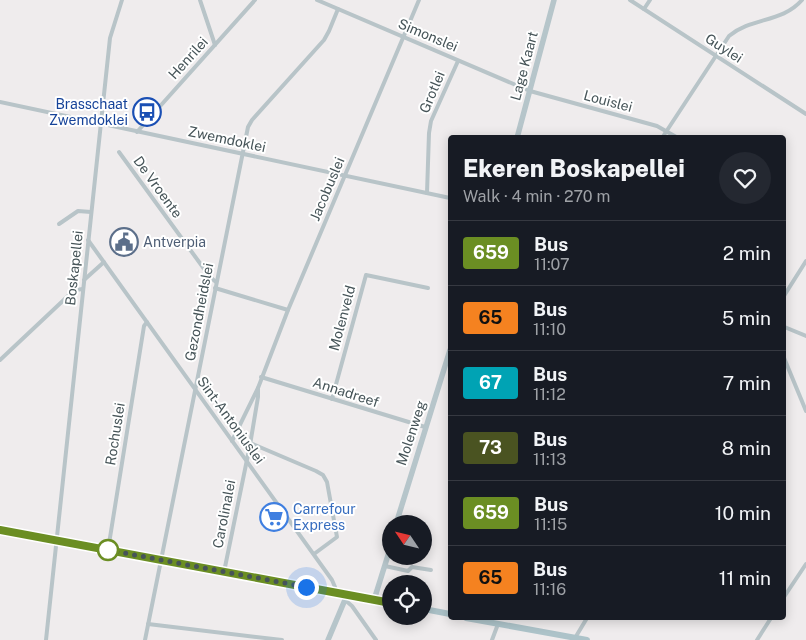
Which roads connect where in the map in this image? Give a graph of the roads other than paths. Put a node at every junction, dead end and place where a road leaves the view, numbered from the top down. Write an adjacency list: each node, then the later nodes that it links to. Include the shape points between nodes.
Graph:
1 (122, 0): 21 (street, Boskapellei, via 110,38)
2 (200, 0): 13 (street)
3 (255, 0): 13 (street, Henrilei)
4 (317, 0): 10 (street, Simonslei)
5 (419, 0): 12 (street, Jacobuslei)
6 (554, 0): 16 (street, Lage Kaart)
7 (630, 0): 11 (street, Guylei)
8 (650, 0): 11 (street)
9 (802, 0): 14 (street, via 785,14 736,30)
10 (338, 9): 12 (street, Simonslei); 28 (street, Gezondheidslei, via 324,40 252,120)
11 (644, 9): 14 (street, Guylei)
12 (403, 37): 15 (street, Simonslei); 29 (street, Jacobuslei)
13 (215, 45): 23 (street, Henrilei)
14 (715, 55): 20 (street, Guylei); 22 (street)
15 (458, 60): 16 (street, Simonslei); 30 (street, Grotlei, via 431,121)
16 (530, 91): 22 (street, Louislei); 24 (street, Lage Kaart)
17 (0, 96): 19 (street)
18 (0, 102): 19 (street, Zwemdoklei)
19 (7, 103): 21 (street, Zwemdoklei)
20 (806, 114)
21 (100, 124): 23 (street, Zwemdoklei); 32 (street, Boskapellei)
22 (666, 130): 25 (street); 26 (street, Louislei)
23 (137, 132): 28 (street, Zwemdoklei)
24 (519, 135)
25 (664, 135)
26 (674, 135)
27 (119, 152): 38 (street, De Vroente)
28 (241, 154): 29 (street, Zwemdoklei); 38 (street, Gezondheidslei)
29 (344, 176): 30 (street, Zwemdoklei); 43 (street, Jacobuslei)
30 (427, 193): 31 (street, Zwemdoklei)
31 (448, 198)
32 (91, 212): 33 (street, via 78,211); 34 (street, Boskapellei)
33 (59, 224)
34 (88, 240): 36 (street, Sint-Antoniuslei); 37 (street, Boskapellei)
35 (806, 261): 42 (street)
36 (104, 262): 37 (street); 44 (street, Sint-Antoniuslei)
37 (84, 280): 41 (street, Boskapellei)
38 (216, 282): 39 (street, Gezondheidslei)
39 (215, 288): 43 (street); 51 (street, Gezondheidslei)
40 (428, 288): 53 (street, Molenveld, via 366,275)
41 (83, 289): 48 (street, via 75,290); 61 (street, Boskapellei)
42 (786, 293)
43 (288, 310): 50 (street, Jacobuslei)
44 (147, 322): 51 (street, Sint-Antoniuslei); 62 (street, Rochuslei)
45 (786, 328): 46 (street)
46 (806, 336)
47 (448, 356): 55 (street, Molenweg)
48 (0, 360)
49 (786, 363): 54 (street)
50 (261, 377): 52 (street, Jacobuslei); 53 (street, Annadreef)
51 (195, 388): 56 (street, Sint-Antoniuslei); 64 (street, Gezondheidslei)
52 (258, 388): 56 (street, Jacobuslei); 57 (street, Jacobuslei)
53 (332, 399): 55 (street, Annadreef)
54 (806, 411)
55 (425, 427): 59 (street, Molenweg)
56 (232, 441): 58 (street, Sint-Antoniuslei)
57 (250, 443): 58 (street, Jacobuslei); 63 (street, via 323,475 338,537)
58 (246, 461): 63 (street, Sint-Antoniuslei); 68 (street, Carolinalei)
59 (399, 515)
60 (0, 530): 61 (main road)
61 (57, 540): 62 (main road); 82 (street, Boskapellei)
62 (108, 550): 64 (main road)
63 (314, 554): 69 (street, Sint-Antoniuslei, via 332,580)
64 (162, 560): 68 (main road); 80 (street, Gezondheidslei)
65 (806, 564): 70 (street)
66 (385, 566): 67 (street, via 408,571 412,567); 72 (street)
67 (431, 570)
68 (224, 572): 69 (main road)
69 (334, 592): 71 (main road)
70 (786, 594)
71 (346, 597): 72 (main road); 85 (street); 86 (street)
72 (374, 600): 73 (main road)
73 (382, 601)
74 (432, 611): 75 (main road)
75 (448, 614)
76 (484, 620): 79 (main road)
77 (586, 620): 81 (street)
78 (771, 620): 89 (street)
79 (501, 622): 81 (main road); 87 (street)
80 (148, 624): 83 (street, Gezondheidslei); 84 (street)
81 (575, 638): 88 (main road)
82 (46, 640)
83 (145, 640)
84 (282, 640)
85 (328, 640)
86 (376, 640)
87 (492, 640)
88 (587, 640)
89 (757, 640)

